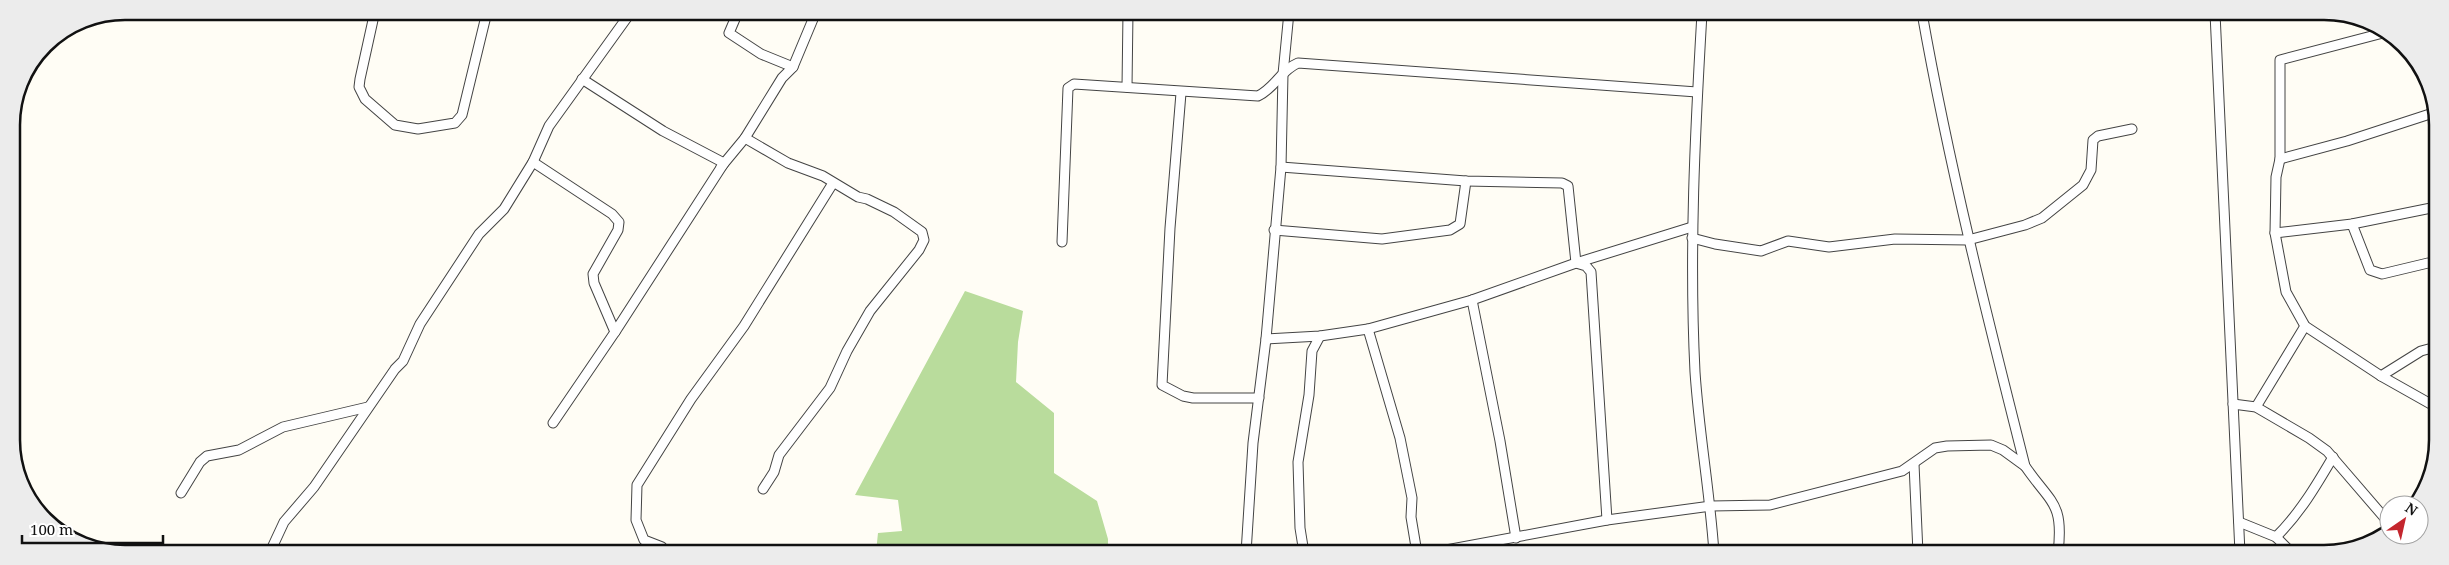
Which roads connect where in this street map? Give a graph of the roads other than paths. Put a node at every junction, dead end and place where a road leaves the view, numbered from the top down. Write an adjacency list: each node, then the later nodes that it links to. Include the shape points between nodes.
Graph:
1 (373, 20): 2 (street, via 360,87 365,99 395,125 418,129 455,123 462,115)
2 (485, 20)
3 (625, 20): 14 (street)
4 (735, 20): 12 (street, via 729,33 761,54)
5 (813, 20): 12 (street)
6 (1128, 20): 15 (street)
7 (1288, 20): 13 (street)
8 (1702, 20): 16 (street)
9 (1923, 20): 33 (street)
10 (2215, 20): 47 (street)
11 (2377, 35): 21 (street, via 2280,60)
12 (793, 67): 20 (street, via 782,78)
13 (1283, 74): 16 (street, via 1298,63); 17 (street, via 1269,91 1258,96); 23 (street)
14 (582, 79): 22 (street, via 549,126); 24 (street, via 663,131 724,163)
15 (1126, 87): 17 (street); 34 (street, via 1074,84 1068,88)
16 (1697, 92): 29 (street)
17 (1181, 93): 45 (street, via 1162,385 1193,398)
18 (2428, 114): 21 (street)
19 (2132, 129): 33 (street, via 2093,140 2087,180 2042,218)
20 (745, 138): 24 (street); 26 (street, via 788,163)
21 (2280, 159): 31 (street, via 2276,177)
22 (532, 162): 40 (street, via 612,214 619,222 618,230 593,274); 49 (street, via 504,209 479,234 420,324 403,361)
23 (1281, 167): 25 (street); 30 (street)
24 (720, 169): 40 (street)
25 (1466, 181): 30 (street, via 1460,224 1450,230 1382,239); 36 (street, via 1562,183 1568,186)
26 (833, 182): 54 (street, via 858,198 894,212 922,232 924,240 870,311 830,388 780,456); 63 (street, via 744,326 691,399 637,485 636,520 644,540)
27 (2429, 208): 28 (street)
28 (2352, 224): 31 (street); 35 (street, via 2370,270 2375,273)
29 (1692, 227): 32 (street); 36 (street)
30 (1274, 230): 42 (street)
31 (2275, 233): 38 (street, via 2286,292)
32 (1692, 238): 33 (street, via 1761,251 1788,241 1829,247 1895,239); 56 (street, via 1696,373)
33 (1968, 240): 53 (street)
34 (1062, 242)
35 (2428, 262)
36 (1576, 263): 37 (street); 58 (street, via 1586,266 1591,272)
37 (1472, 300): 39 (street); 61 (street)
38 (2305, 326): 44 (street); 48 (street)
39 (1368, 329): 41 (street); 66 (street, via 1400,438 1412,498)
40 (615, 332): 50 (street)
41 (1320, 336): 42 (street); 65 (street, via 1312,351 1309,395 1298,462)
42 (1266, 339): 45 (street)
43 (2429, 349): 44 (street)
44 (2381, 376): 46 (street)
45 (1259, 398): 64 (street)
46 (2429, 403)
47 (2233, 404): 48 (street); 59 (street)
48 (2256, 407): 51 (street, via 2309,438)
49 (368, 408): 55 (street, via 291,424 239,450 207,456); 62 (street, via 314,487 284,522)
50 (553, 423)
51 (2333, 457): 57 (street); 60 (street, via 2304,505)
52 (1914, 464): 53 (street, via 1935,448 1978,444 2003,450); 56 (street, via 1886,476 1770,505); 69 (street)
53 (2024, 466): 70 (street, via 2051,498 2060,516)
54 (763, 489)
55 (181, 493)
56 (1711, 506): 58 (street); 68 (street)
57 (2379, 511)
58 (1607, 520): 61 (street)
59 (2240, 522): 60 (street); 71 (street)
60 (2276, 537): 72 (street)
61 (1516, 538): 67 (street)
62 (273, 545)
63 (657, 545)
64 (1247, 545)
65 (1303, 545)
66 (1416, 545)
67 (1476, 545)
68 (1713, 545)
69 (1918, 545)
70 (2059, 545)
71 (2240, 545)
72 (2284, 545)

